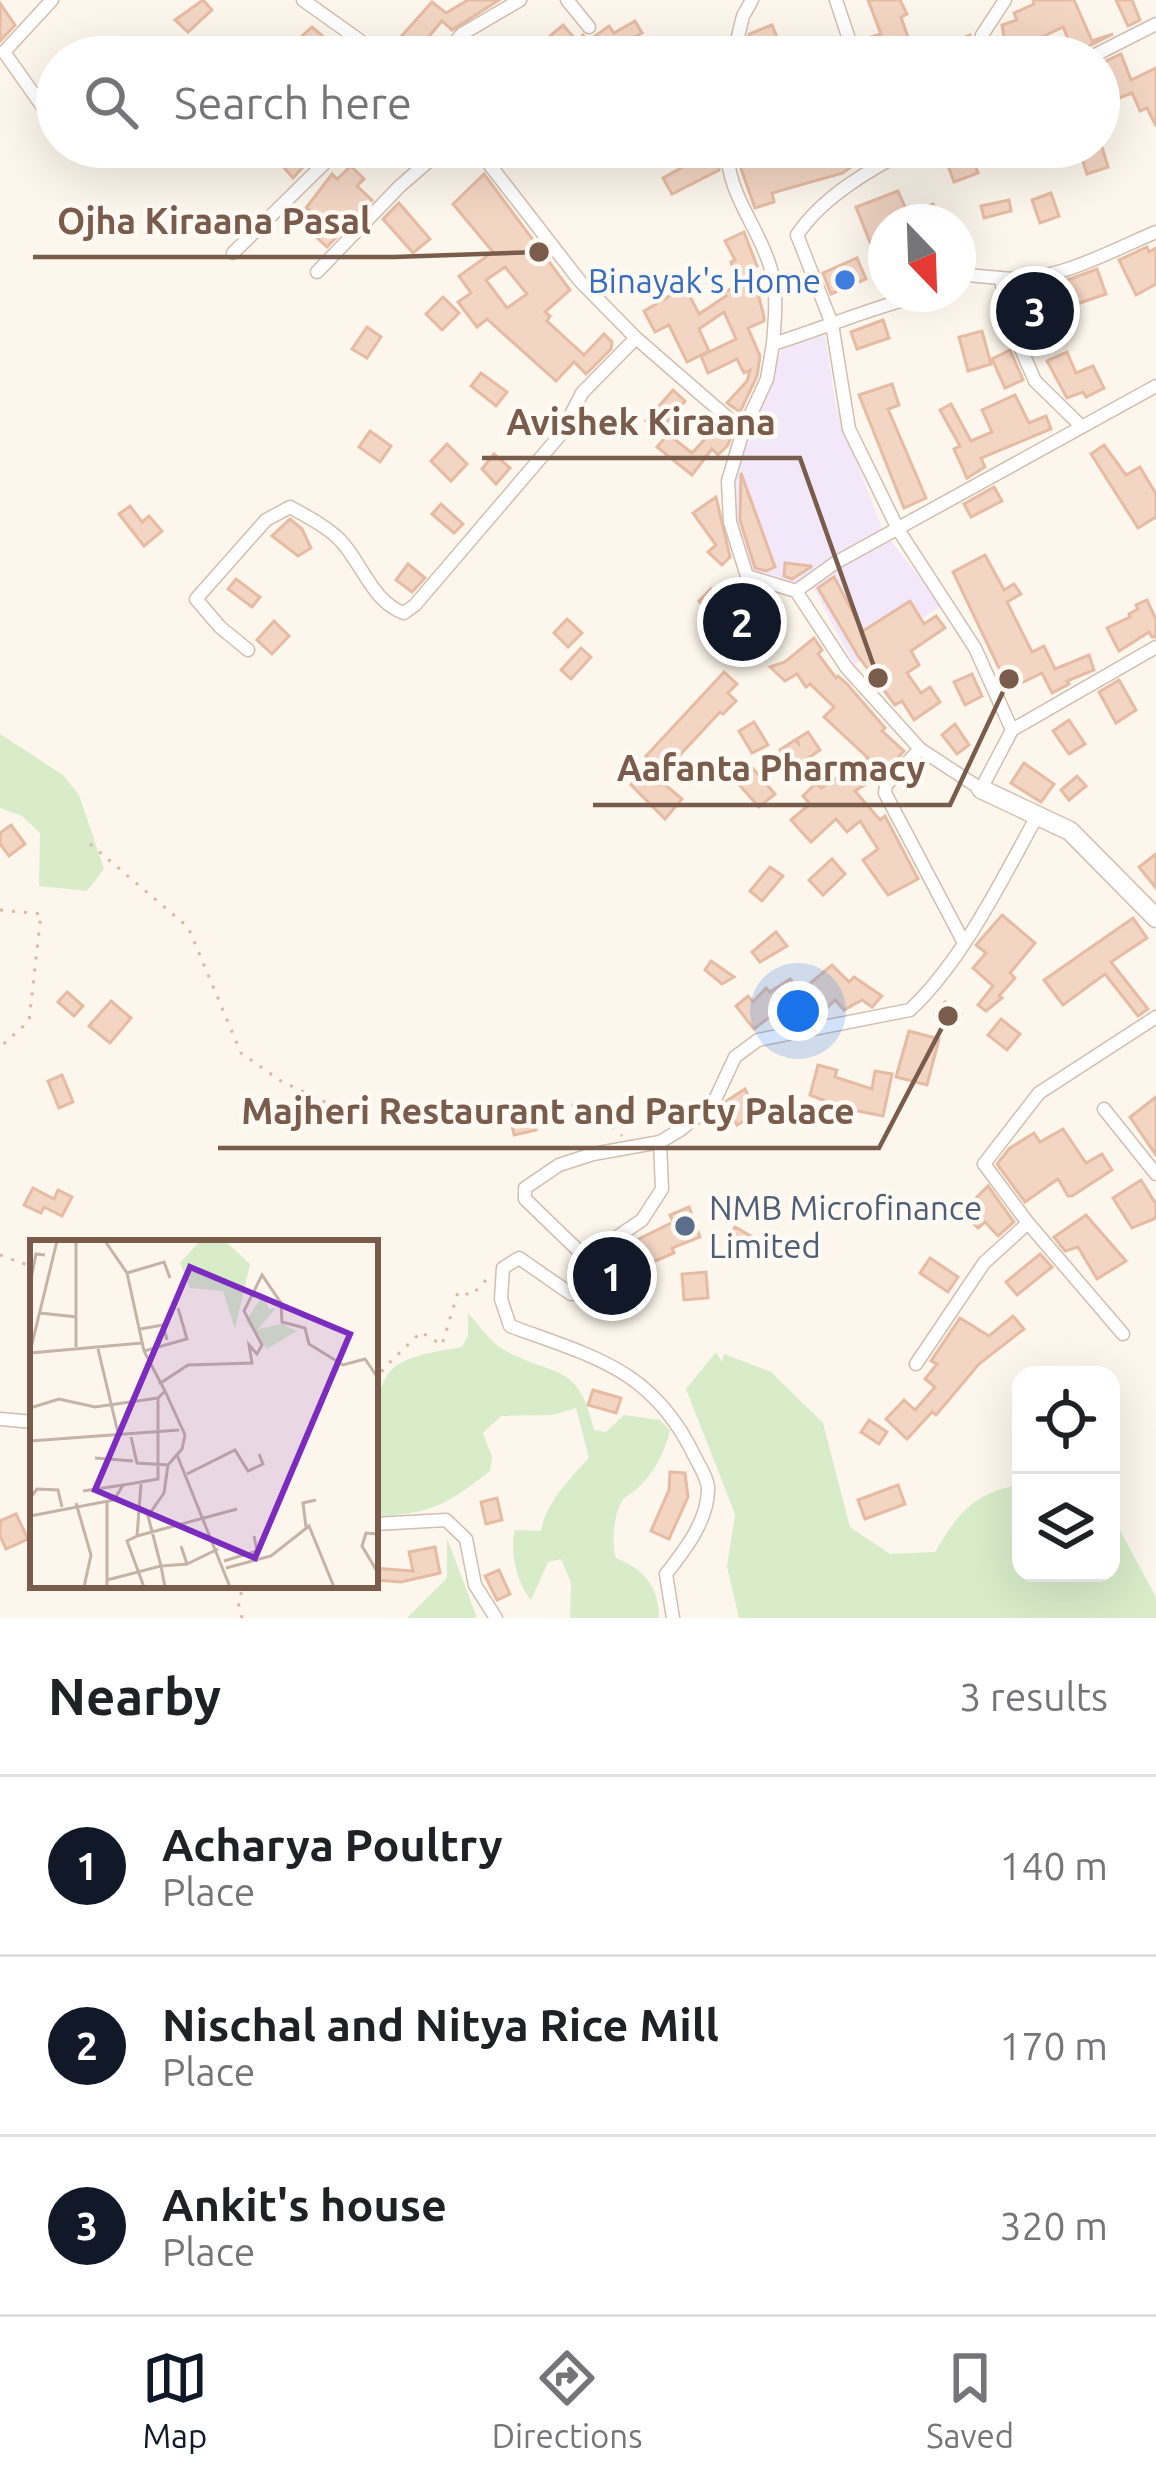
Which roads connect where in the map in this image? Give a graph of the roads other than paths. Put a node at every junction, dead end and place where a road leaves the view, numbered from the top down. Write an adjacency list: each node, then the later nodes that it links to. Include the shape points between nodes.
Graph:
1 (52, 0): 16 (street, via 4,52)
2 (303, 0): 10 (street)
3 (520, 0): 11 (street)
4 (567, 0): 9 (street)
5 (752, 0): 12 (street)
6 (1005, 0): 14 (street)
7 (838, 1): 13 (street)
8 (1156, 24): 15 (street)
9 (589, 27)
10 (354, 36)
11 (460, 36)
12 (738, 36)
13 (849, 36)
14 (982, 36)
15 (1120, 42)
16 (36, 97)
17 (320, 168): 23 (street)
18 (421, 168): 24 (street)
19 (492, 168): 29 (street, via 579,280)
20 (729, 168): 30 (street, via 770,266)
21 (868, 168): 28 (street, via 796,236)
22 (1156, 232): 26 (street, via 1069,269)
23 (233, 253)
24 (317, 272)
25 (976, 275): 26 (street)
26 (1000, 278): 32 (street, via 1035,381)
27 (868, 308): 28 (street)
28 (832, 323): 30 (street); 34 (street, via 849,429)
29 (636, 338): 33 (street); 37 (street, via 404,613 388,608 325,527 290,507 266,520 196,599)
30 (773, 344): 33 (street)
31 (1153, 392): 32 (street)
32 (1081, 426): 34 (street)
33 (743, 431): 35 (street, via 728,500 747,576)
34 (898, 531): 35 (street); 38 (street, via 975,648)
35 (796, 591): 39 (street, via 846,667)
36 (1156, 647): 38 (street)
37 (248, 650)
38 (1012, 730): 40 (street)
39 (920, 749): 40 (street); 43 (street, via 884,793)
40 (981, 789): 41 (main road)
41 (1037, 815): 42 (main road, via 1070,831); 43 (street)
42 (1156, 917)
43 (963, 941): 46 (street, via 910,1010 758,1040 735,1057 713,1104)
44 (1156, 1017): 48 (street, via 1039,1093 984,1164)
45 (1104, 1109): 47 (street)
46 (660, 1142): 49 (street, via 662,1190 642,1220); 49 (street, via 560,1165 525,1187 525,1199)
47 (1156, 1174)
48 (1028, 1223): 50 (street); 51 (street, via 984,1263)
49 (586, 1258): 56 (street, via 590,1293 571,1294 519,1258 503,1268 501,1299 509,1327 627,1372 689,1444 710,1487 701,1520 666,1574)
50 (1123, 1334)
51 (916, 1364)
52 (0, 1419): 53 (street)
53 (30, 1422)
54 (378, 1524): 55 (street, via 446,1520 466,1539 476,1585)
55 (496, 1618)
56 (673, 1618)

